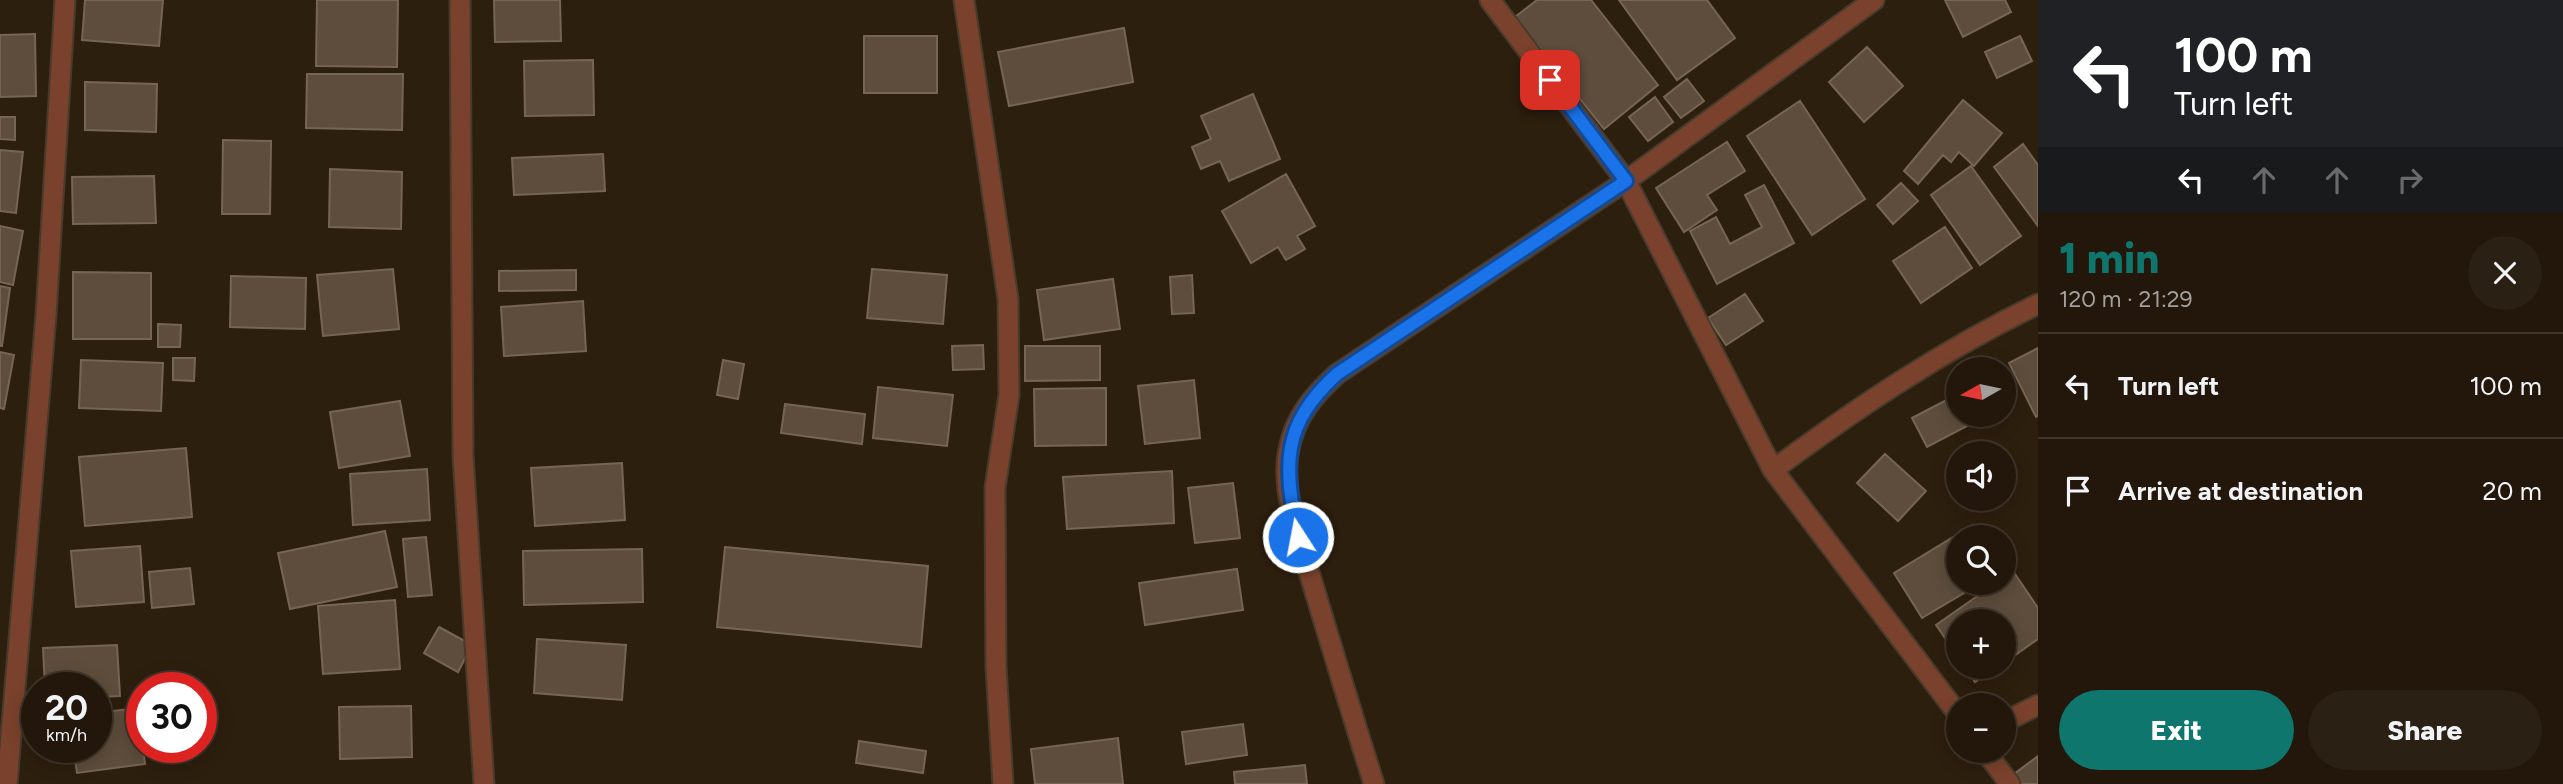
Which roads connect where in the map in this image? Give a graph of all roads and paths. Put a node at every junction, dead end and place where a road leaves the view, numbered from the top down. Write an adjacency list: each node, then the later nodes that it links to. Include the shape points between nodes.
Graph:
1 (65, 0): 13 (street, via 46,314)
2 (460, 0): 14 (street, via 463,456)
3 (964, 0): 15 (street, via 1008,299 1009,395 995,488 996,667)
4 (1490, 0): 6 (street)
5 (1874, 0): 6 (street)
6 (1626, 181): 8 (street); 16 (street, via 1337,374 1313,396 1297,423 1288,451 1288,484 1298,537)
7 (2038, 304): 8 (street, via 1870,398)
8 (1773, 470): 9 (street)
9 (1946, 698)
10 (2038, 705): 11 (street)
11 (2016, 716)
12 (1994, 763): 17 (street)
13 (7, 784)
14 (484, 784)
15 (1003, 784)
16 (1374, 784)
17 (2010, 784)

